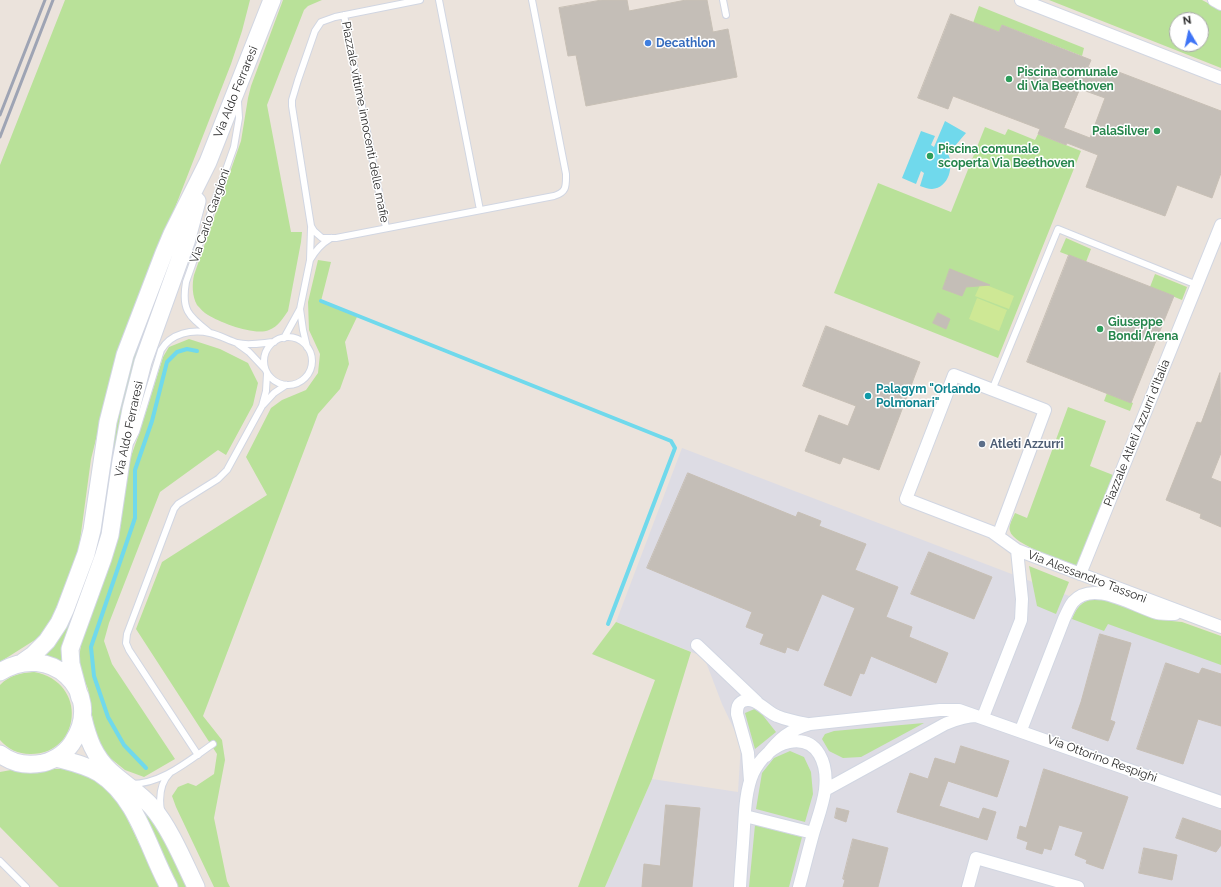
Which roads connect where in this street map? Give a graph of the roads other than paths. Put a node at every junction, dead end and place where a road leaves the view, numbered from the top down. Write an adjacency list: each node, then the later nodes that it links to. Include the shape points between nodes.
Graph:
1 (266, 0): 12 (main road, Via Aldo Ferraresi)
2 (272, 0): 12 (main road, Via Aldo Ferraresi)
3 (420, 0): 10 (lane, Piazzale vittime innocenti delle mafie)
4 (439, 0): 16 (lane)
5 (532, 0): 16 (lane, Piazzale vittime innocenti delle mafie, via 566,174 565,187 560,194 554,196)
6 (723, 0): 11 (lane)
7 (1021, 0): 13 (street)
8 (1214, 0): 9 (street)
9 (1221, 4)
10 (344, 15): 18 (lane, Piazzale vittime innocenti delle mafie, via 328,19 318,25 292,100 292,114); 19 (lane, Piazzale vittime innocenti delle mafie)
11 (726, 15)
12 (265, 22): 14 (main road, Via Aldo Ferraresi)
13 (1221, 78)
14 (237, 90): 15 (main road, Via Aldo Ferraresi); 24 (lane, Via Carlo Gargioni, via 239,118 234,147 184,294 185,306 189,312)
15 (208, 162): 33 (main road, Via Aldo Ferraresi, via 186,242 143,362); 40 (main road, Via Aldo Ferraresi, via 172,234 125,355 108,422 92,530 79,574 59,623 40,649)
16 (480, 210): 19 (lane, Piazzale vittime innocenti delle mafie)
17 (1221, 225): 22 (street, Piazzale Atleti Azzurri d'Italia)
18 (311, 226): 20 (lane, via 322,238); 21 (lane, Piazzale vittime innocenti delle mafie)
19 (386, 228): 20 (lane, Piazzale vittime innocenti delle mafie)
20 (331, 238): 21 (lane, via 321,244)
21 (310, 260): 23 (lane)
22 (1197, 285): 31 (lane, via 1058,229); 36 (street, Piazzale Atleti Azzurri d'Italia)
23 (300, 309): 25 (lane); 28 (lane)
24 (210, 333): 27 (lane, Via Carlo Gargioni); 33 (lane, Via Carlo Gargioni, via 187,332 164,344 136,432)
25 (284, 338): 26 (lane, Via Carlo Gargioni); 28 (lane, via 297,340)
26 (274, 342): 27 (lane, Via Carlo Gargioni); 29 (lane, via 264,359)
27 (237, 343): 29 (lane, Via Carlo Gargioni, via 249,352)
28 (308, 348): 30 (lane, via 312,359 307,376 298,383)
29 (266, 372): 30 (lane, Via Carlo Gargioni, via 274,381); 32 (lane, via 266,391)
30 (286, 385): 32 (lane)
31 (992, 390): 34 (street, via 1045,410); 34 (street, via 954,375 906,499)
32 (262, 406): 49 (lane, via 223,474 174,509 126,639 130,650)
33 (121, 461): 43 (main road, Via Aldo Ferraresi, via 110,534 70,649)
34 (998, 536): 35 (street)
35 (1017, 550): 36 (street, Via Alessandro Tassoni); 44 (street, Via Alessandro Tassoni, via 1022,599 1021,620)
36 (1080, 574): 37 (street, Via Alessandro Tassoni)
37 (1186, 614): 38 (street, Via Alessandro Tassoni); 46 (street, Via Alessandro Tassoni, via 1158,613 1101,593 1089,593 1076,599 1066,614)
38 (1221, 627)
39 (697, 646): 42 (street, Via Ottorino Respighi)
40 (23, 662): 41 (main road, Via Aldo Ferraresi); 43 (main road, Via Aldo Ferraresi, via 46,664 59,670 75,686)
41 (0, 672)
42 (757, 702): 45 (street, Via Ottorino Respighi, via 774,715); 53 (street, via 744,701 737,709 748,754)
43 (81, 706): 51 (main road, Via Aldo Ferraresi, via 78,733 65,752); 54 (main road, Via Aldo Ferraresi, via 89,741 111,772)
44 (983, 717): 45 (street, Via Ottorino Respighi, via 950,709); 46 (street, Via Ottorino Respighi); 55 (street, Via Ottorino Respighi, via 968,716 954,720)
45 (810, 724): 50 (street, Via Ottorino Respighi, via 777,741)
46 (1021, 730): 56 (street, Via Ottorino Respighi)
47 (213, 744): 49 (lane)
48 (0, 754): 51 (main road, Via Aldo Ferraresi, via 13,762 25,764 48,762)
49 (198, 755): 52 (lane)
50 (766, 756): 53 (street); 55 (street, via 786,742 799,741 812,746 817,750 823,766)
51 (56, 758): 62 (main road, via 91,769 115,787 131,806)
52 (173, 771): 54 (lane, via 147,782); 58 (lane, via 167,776 162,788 160,802)
53 (750, 782): 57 (street)
54 (126, 784): 58 (main road, Via Aldo Ferraresi, via 153,807)
55 (825, 790): 59 (street)
56 (1221, 802)
57 (745, 816): 59 (street); 64 (street)
58 (163, 822): 63 (main road, Via Aldo Ferraresi)
59 (813, 834): 65 (street)
60 (0, 861): 61 (lane)
61 (26, 887)
62 (169, 887)
63 (196, 887)
64 (740, 887)
65 (800, 887)
66 (968, 887): 67 (street, via 976,858)
67 (1078, 887)

